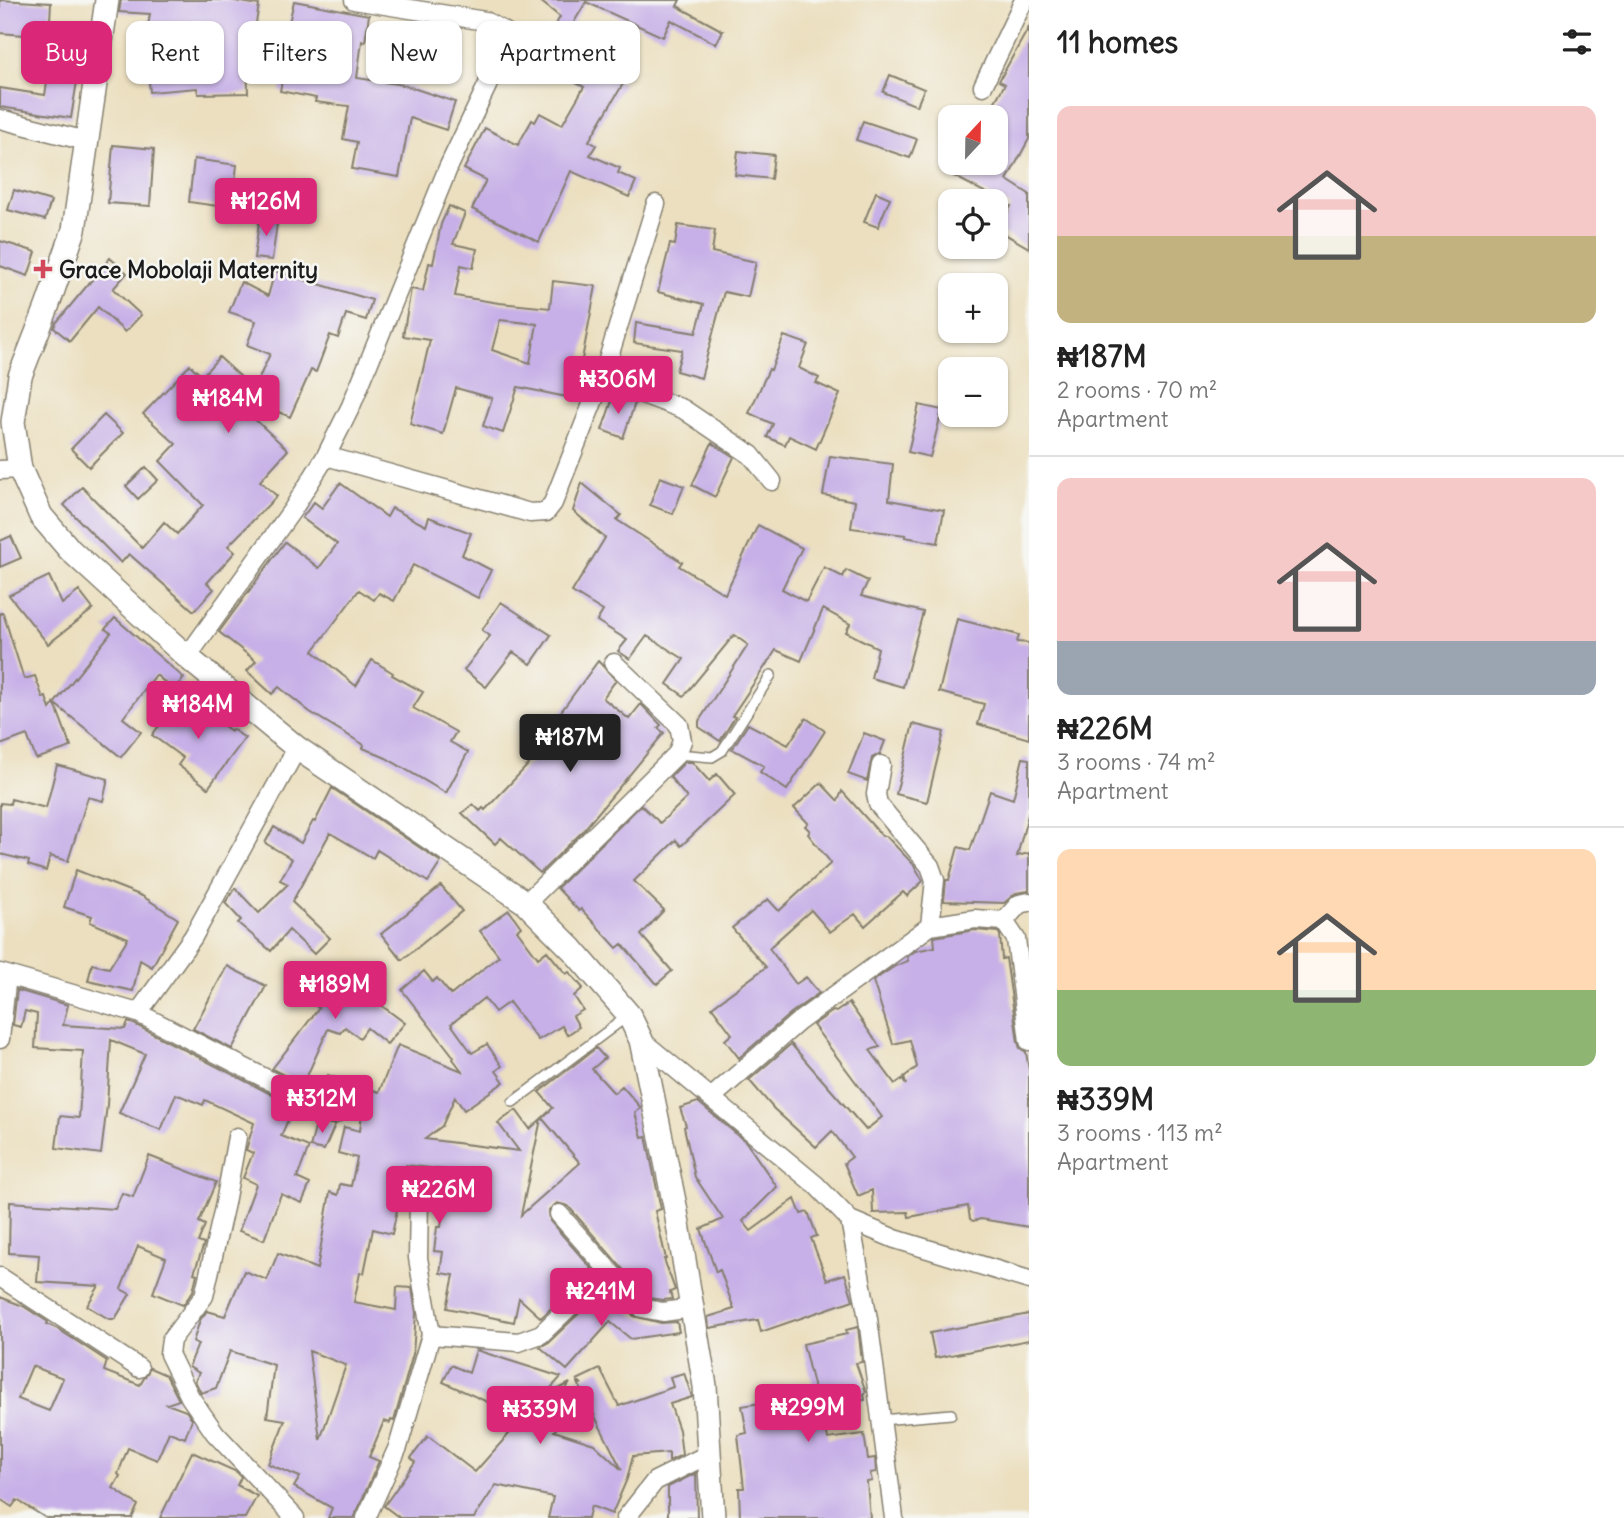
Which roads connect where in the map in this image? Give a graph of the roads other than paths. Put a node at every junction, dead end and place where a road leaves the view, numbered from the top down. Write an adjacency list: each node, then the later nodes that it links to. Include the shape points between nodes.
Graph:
1 (107, 0): 6 (street)
2 (354, 0): 9 (street, via 485,21 505,32 505,48 448,168 351,406)
3 (1024, 0): 4 (street)
4 (982, 86)
5 (0, 119): 6 (street)
6 (86, 141): 10 (street, via 74,230 20,376)
7 (656, 204): 8 (street)
8 (602, 379): 9 (street, via 554,503 546,512 530,513); 11 (street, via 683,409 751,456)
9 (326, 456): 12 (street)
10 (10, 469): 12 (street, via 69,550)
11 (772, 481)
12 (187, 657): 15 (street)
13 (614, 663): 16 (street, via 679,725 682,741)
14 (771, 675): 16 (lane, via 722,751 712,757)
15 (297, 748): 19 (street); 23 (street, via 193,936)
16 (677, 754): 19 (street)
17 (881, 765): 21 (street, via 878,804 930,866 936,880)
18 (1029, 902): 20 (street, via 1019,904)
19 (526, 903): 24 (street)
20 (1004, 921): 21 (street, via 975,919); 27 (street, via 1016,939)
21 (930, 926): 28 (street, via 799,1022)
22 (4, 974): 23 (street); 25 (street)
23 (138, 1013): 30 (street)
24 (629, 1015): 26 (street); 29 (lane)
25 (0, 1039)
26 (641, 1040): 28 (street); 38 (street)
27 (1029, 1041)
28 (711, 1098): 34 (street, via 816,1185)
29 (513, 1102)
30 (335, 1114)
31 (237, 1137): 44 (street, via 204,1296 170,1339 169,1354 215,1433)
32 (419, 1198): 39 (street, via 418,1258)
33 (559, 1214): 35 (street)
34 (850, 1220): 37 (street, via 895,1240); 42 (street)
35 (607, 1271): 38 (street, via 642,1308); 39 (street, via 541,1334 519,1342)
36 (0, 1277): 40 (street)
37 (1029, 1280)
38 (692, 1308): 43 (street, via 705,1386)
39 (431, 1335): 45 (street, via 398,1447)
40 (139, 1368)
41 (951, 1414): 42 (lane)
42 (881, 1420): 48 (street)
43 (709, 1454): 46 (street, via 655,1480); 47 (street)
44 (295, 1518)
45 (366, 1518)
46 (626, 1518)
47 (713, 1518)
48 (894, 1518)

